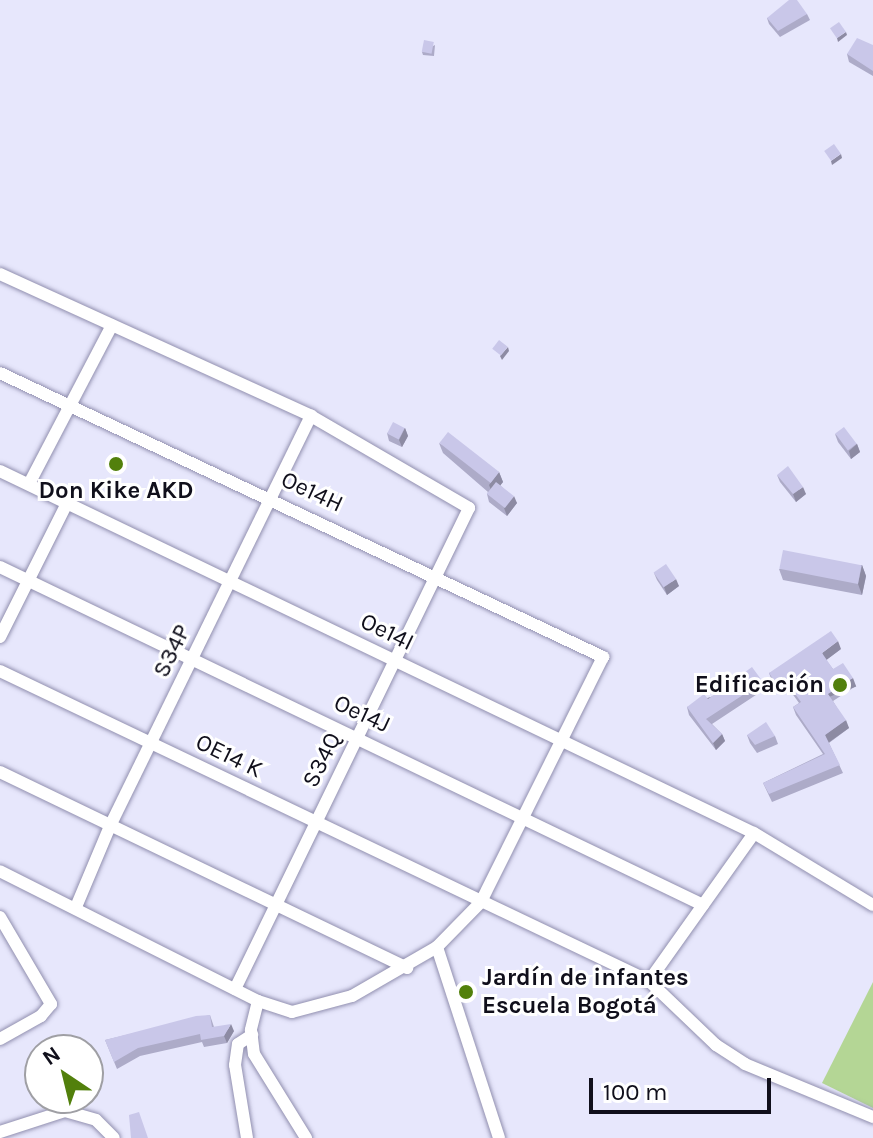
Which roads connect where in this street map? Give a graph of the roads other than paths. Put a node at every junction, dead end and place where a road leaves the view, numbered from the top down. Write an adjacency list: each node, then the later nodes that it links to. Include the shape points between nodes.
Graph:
1 (0, 274): 2 (street)
2 (112, 325): 4 (street); 5 (street)
3 (0, 373): 4 (street, Oe14H)
4 (69, 406): 7 (street); 8 (street, Oe14H)
5 (311, 416): 8 (street, S34P); 11 (street, S34Q, via 469,508)
6 (0, 471): 7 (street, Oe14I)
7 (29, 484): 9 (street, Oe14I)
8 (271, 497): 11 (street, Oe14H); 13 (street, S34P)
9 (67, 503): 12 (street); 13 (street, Oe14I)
10 (0, 567): 12 (street, Oe14J)
11 (436, 575): 15 (street, S34Q); 19 (street, Oe14H, via 603,657)
12 (28, 580): 14 (street); 16 (street, Oe14J)
13 (229, 581): 15 (street, Oe14I); 16 (street, S34P)
14 (0, 637)
15 (395, 660): 18 (street, S34Q); 19 (street, Oe14I)
16 (192, 661): 18 (street, Oe14J); 20 (street, S34P)
17 (0, 671): 20 (street, OE14 K)
18 (358, 736): 22 (street, Oe14J); 23 (street, S34Q)
19 (562, 740): 22 (street); 25 (street, Oe14I)
20 (151, 743): 23 (street, OE14 K); 24 (street, S34P)
21 (0, 772): 24 (street)
22 (523, 818): 27 (street); 30 (street, Oe14J)
23 (316, 823): 27 (street, OE14 K); 29 (street, S34Q)
24 (110, 826): 29 (street); 31 (street, S34P)
25 (754, 833): 28 (street, Oe14I); 30 (street)
26 (0, 871): 31 (street)
27 (481, 902): 33 (street); 35 (street, OE14 K)
28 (871, 903)
29 (276, 905): 34 (street); 36 (street, S34Q)
30 (703, 905): 35 (street)
31 (76, 907): 36 (street)
32 (0, 917): 39 (street, via 51,1004 41,1016)
33 (437, 947): 34 (street); 45 (street)
34 (407, 968): 37 (street, via 321,1007 292,1012)
35 (649, 981): 40 (street, OE14 K, via 716,1045 745,1064)
36 (235, 989): 37 (street)
37 (258, 1001): 38 (street)
38 (252, 1035): 43 (street, via 238,1044 235,1065); 44 (street, via 254,1054)
39 (0, 1039)
40 (873, 1117)
41 (0, 1132): 42 (street, via 65,1111 96,1120)
42 (114, 1138)
43 (247, 1138)
44 (306, 1138)
45 (499, 1138)

